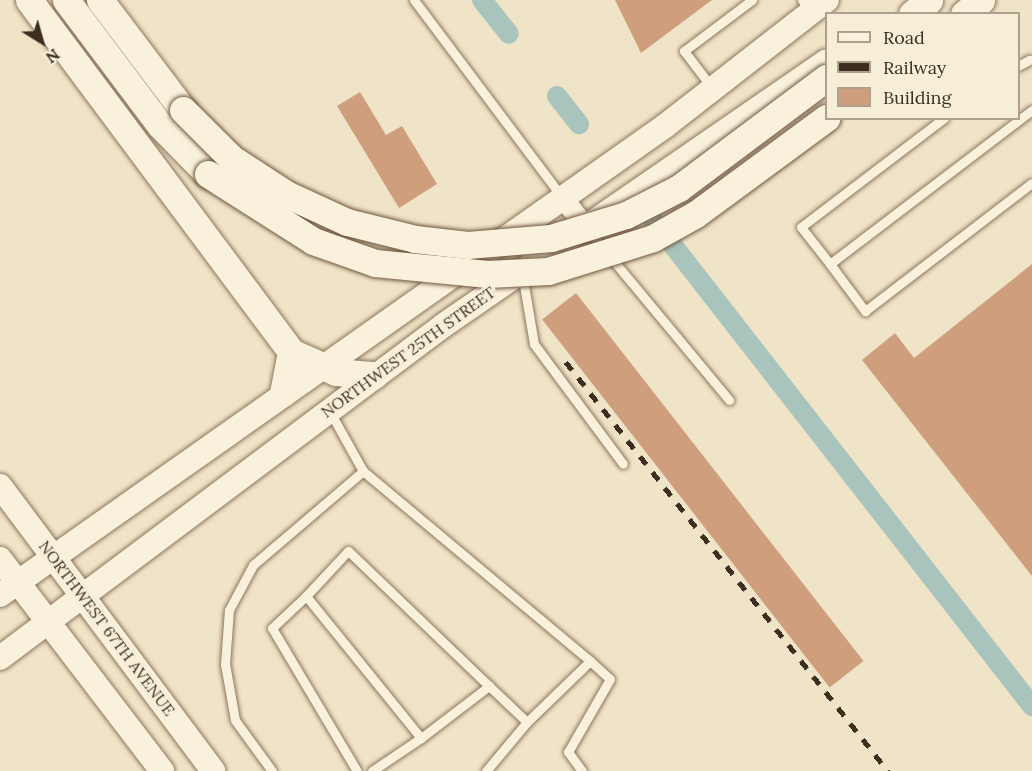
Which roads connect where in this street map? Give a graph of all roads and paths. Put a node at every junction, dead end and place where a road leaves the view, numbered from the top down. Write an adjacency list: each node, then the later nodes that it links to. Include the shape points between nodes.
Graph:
1 (29, 0): 26 (main road)
2 (66, 0): 17 (main road, bridge, via 151,114 208,174 314,241 375,263 487,274 548,271 653,238 696,214)
3 (100, 0): 14 (main road, bridge, via 183,110 231,158 286,194 347,222 415,239 468,245 551,238 626,215 680,188)
4 (414, 0): 22 (lane)
5 (752, 0): 15 (lane, via 684,51)
6 (914, 0): 10 (street)
7 (929, 0): 11 (main road)
8 (981, 0): 12 (main road)
9 (813, 4): 15 (street)
10 (897, 12)
11 (914, 12)
12 (966, 12)
13 (825, 62): 23 (street, NORTHWEST 25TH STREET)
14 (825, 79)
15 (713, 89): 22 (street)
16 (1032, 110): 18 (lane)
17 (825, 119)
18 (1020, 119)
19 (941, 120): 24 (lane, via 801,227)
20 (1019, 120): 24 (lane)
21 (1032, 183): 24 (lane, via 865,311)
22 (563, 198): 23 (street); 27 (street)
23 (585, 226): 25 (street, NORTHWEST 25TH STREET); 30 (lane)
24 (830, 264)
25 (521, 271): 28 (street, NORTHWEST 25TH STREET); 32 (lane, via 534,344)
26 (291, 352): 27 (main road); 29 (main road)
27 (320, 367): 28 (main road); 29 (street)
28 (374, 375): 31 (street, NORTHWEST 25TH STREET)
29 (283, 393): 35 (street)
30 (729, 400)
31 (328, 410): 33 (lane); 39 (street, NORTHWEST 25TH STREET)
32 (623, 464)
33 (363, 471): 42 (lane); 48 (lane, via 253,565 229,610 225,664 235,720)
34 (0, 486): 35 (street, NORTHWEST 67TH AVENUE)
35 (55, 558): 37 (street); 39 (street, NORTHWEST 67TH AVENUE)
36 (0, 559): 37 (street)
37 (9, 588): 40 (street)
38 (306, 596): 43 (lane, via 348,551); 45 (lane); 49 (lane, via 272,628)
39 (82, 597): 40 (street, NORTHWEST 25TH STREET); 47 (street, NORTHWEST 67TH AVENUE)
40 (46, 624): 41 (street, NORTHWEST 25TH STREET); 46 (street)
41 (0, 658)
42 (590, 661): 44 (lane); 52 (lane, via 610,679 567,752)
43 (489, 686): 44 (lane); 45 (lane)
44 (527, 722): 51 (lane)
45 (421, 738): 50 (lane)
46 (162, 771)
47 (213, 771)
48 (272, 771)
49 (357, 771)
50 (372, 771)
51 (486, 771)
52 (582, 771)

